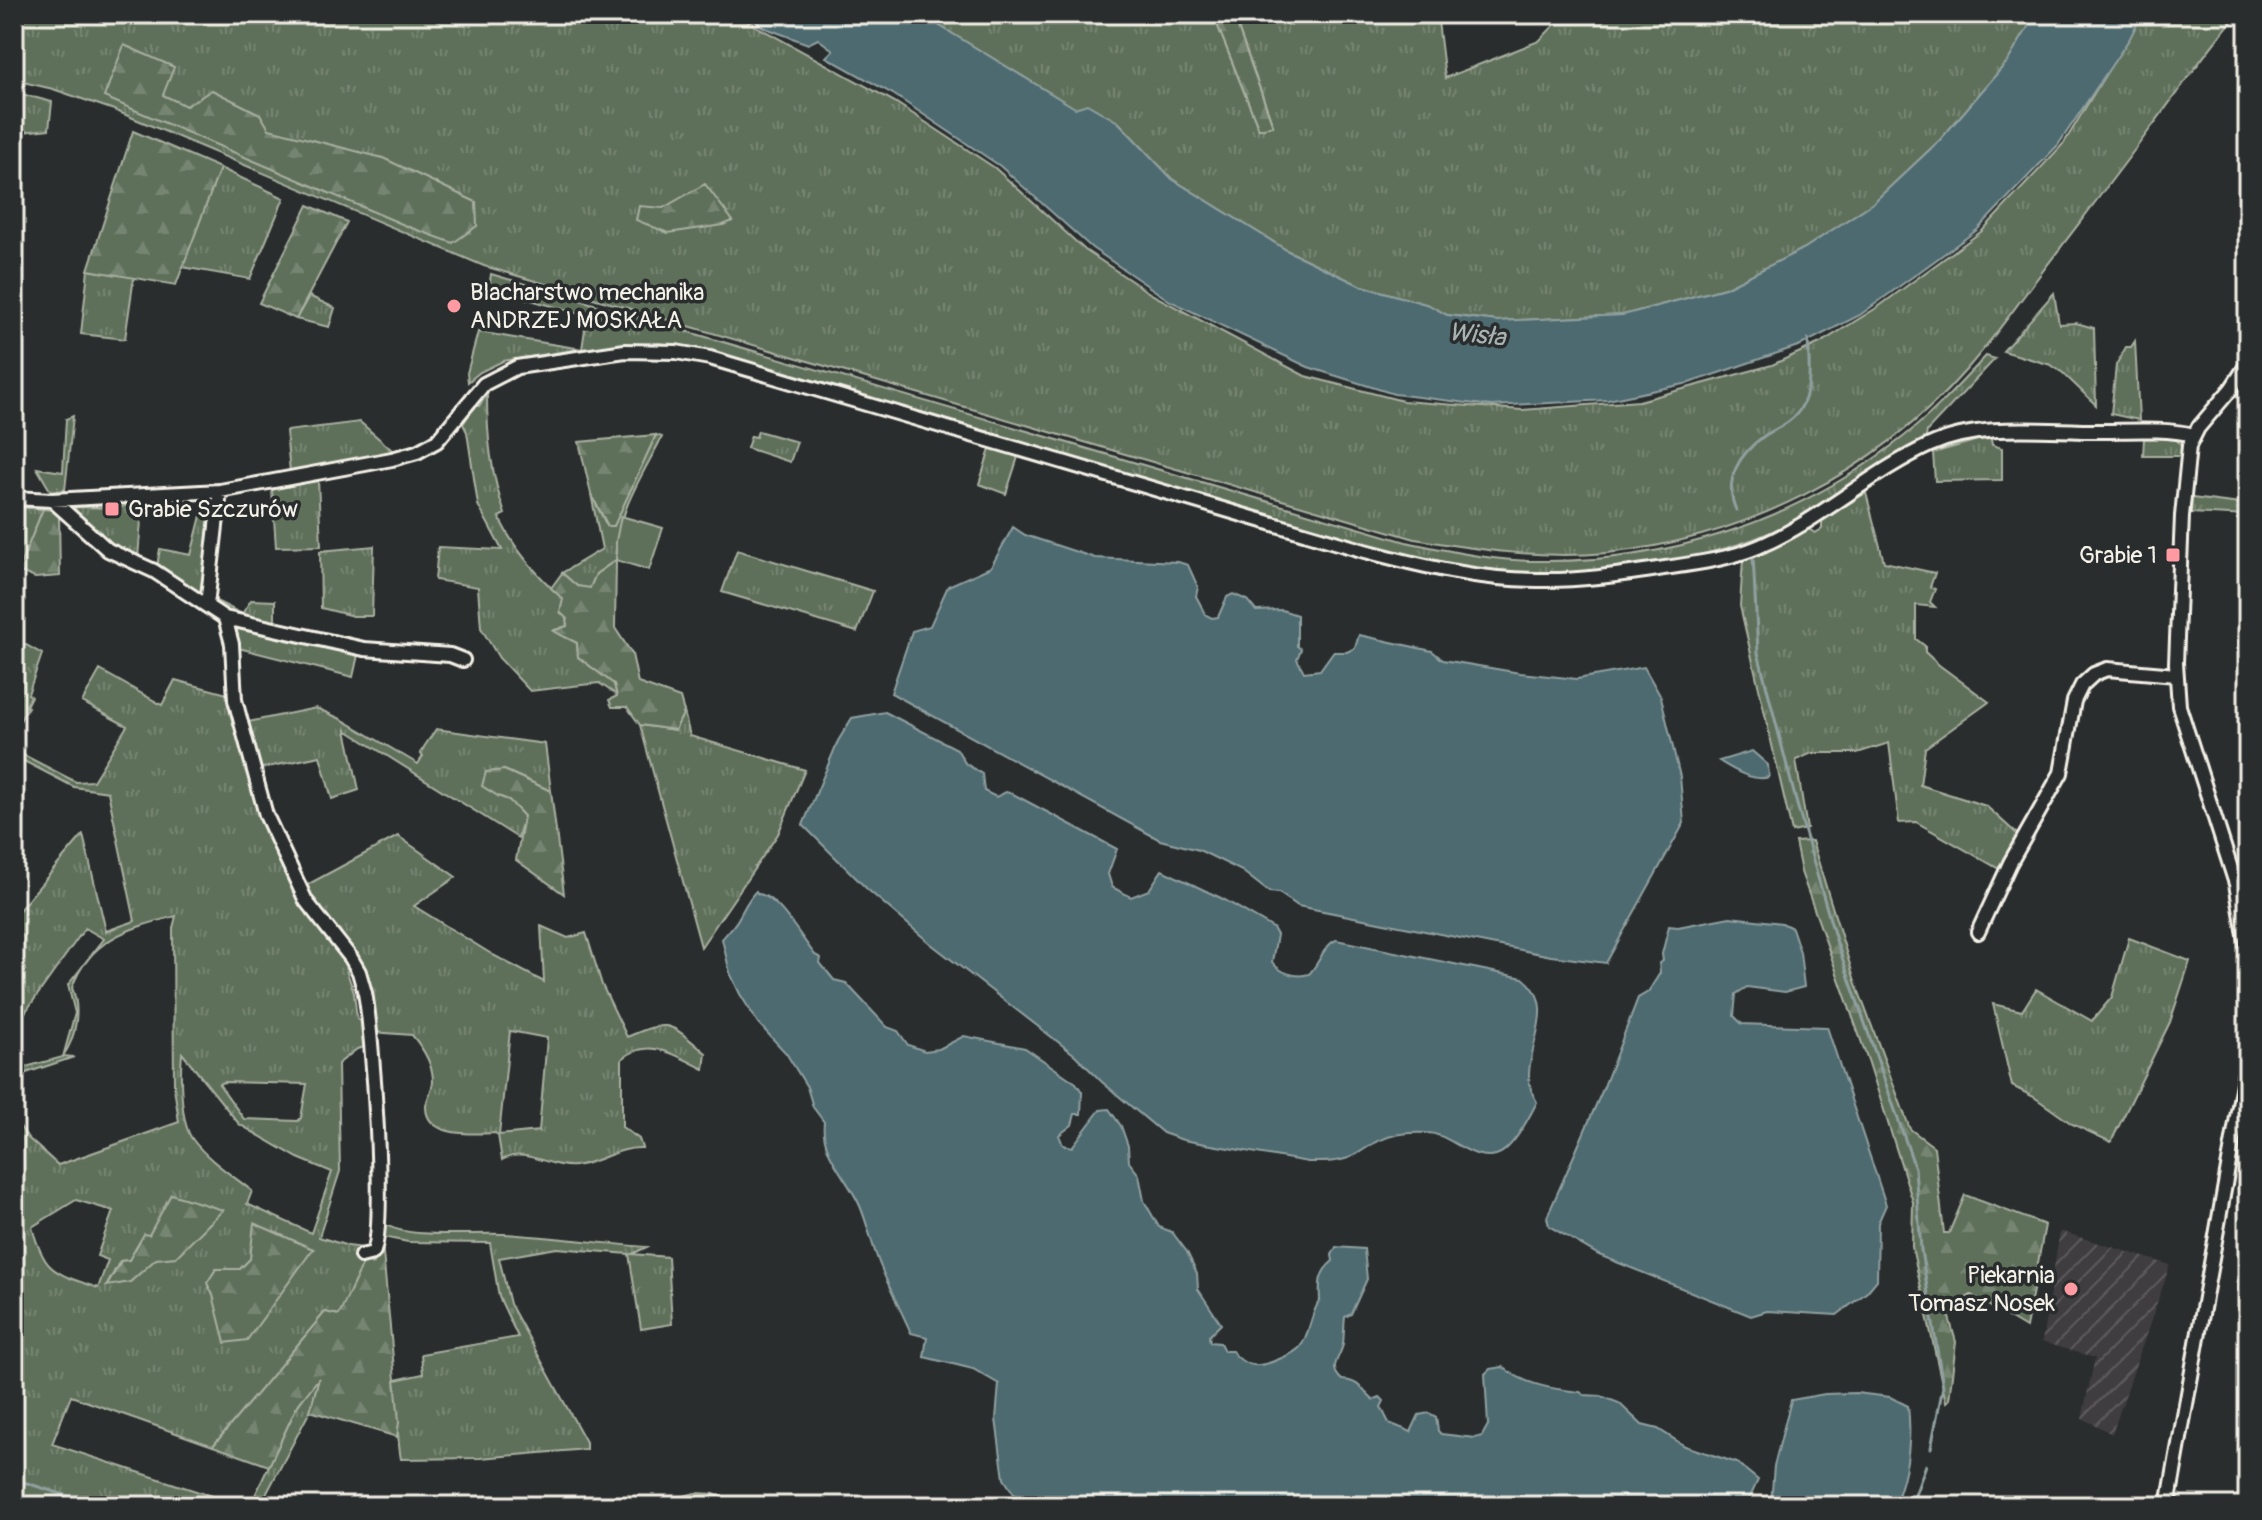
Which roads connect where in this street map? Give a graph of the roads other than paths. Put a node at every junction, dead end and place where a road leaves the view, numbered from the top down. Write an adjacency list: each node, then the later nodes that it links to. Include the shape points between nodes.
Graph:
1 (2248, 363): 2 (street)
2 (2194, 435): 3 (street, via 1966,435 1903,460 1825,512 1757,547 1630,573 1509,579 1365,551 710,358 625,351 539,362 500,374 474,394 437,441 406,456); 9 (street, via 2184,493)
3 (220, 491): 5 (street); 6 (street)
4 (14, 498): 5 (street)
5 (52, 500): 6 (street, via 108,550)
6 (207, 605): 7 (street)
7 (225, 618): 8 (street, via 364,649); 14 (street, via 235,700 266,815 306,901 356,965 365,993 379,1225 377,1247)
8 (463, 660)
9 (2176, 675): 10 (street, via 2107,669 2082,685 2074,701 2061,773); 11 (street, via 2183,722 2236,884)
10 (1978, 932)
11 (2248, 952)
12 (2248, 1055): 13 (street)
13 (2246, 1085): 15 (street)
14 (361, 1256)
15 (2168, 1506)

